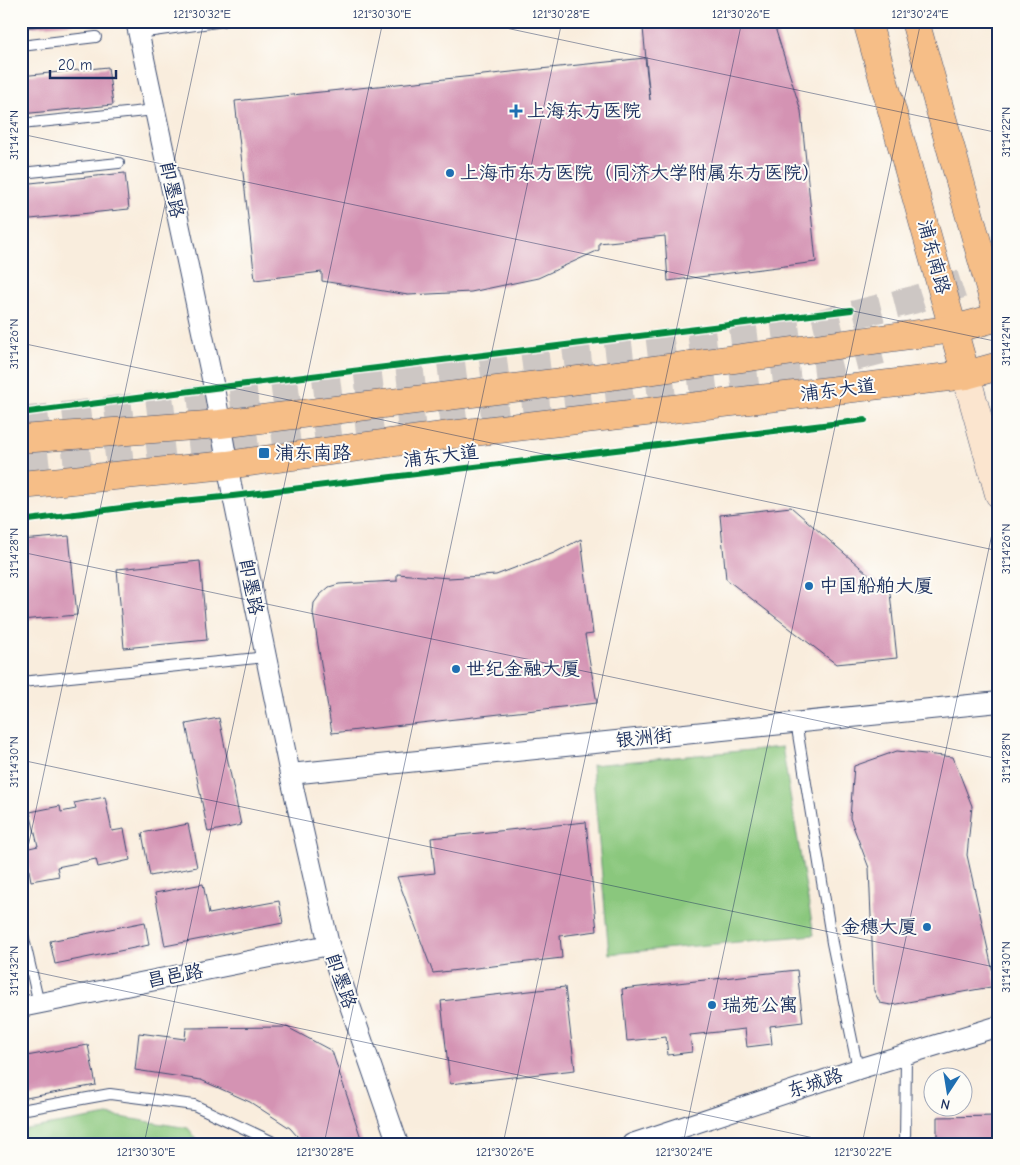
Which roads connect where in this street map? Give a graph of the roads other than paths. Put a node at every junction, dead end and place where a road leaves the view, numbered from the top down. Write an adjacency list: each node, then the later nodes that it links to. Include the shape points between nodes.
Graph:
1 (224, 21): 4 (lane)
2 (866, 21): 12 (main road, 浦东南路)
3 (915, 21): 11 (main road)
4 (137, 27): 7 (street, 即墨路)
5 (96, 38): 6 (lane)
6 (21, 46)
7 (155, 110): 8 (lane); 15 (street, 即墨路)
8 (21, 124)
9 (119, 163): 10 (lane)
10 (21, 173)
11 (999, 318): 12 (main road)
12 (954, 329): 14 (main road, 浦东南路); 15 (main road, via 595,378)
13 (999, 366): 14 (main road, 浦东大道)
14 (966, 375): 17 (main road, 浦东大道, via 448,435); 19 (main road, 浦东南路)
15 (220, 424): 16 (main road); 17 (street, 即墨路)
16 (21, 439)
17 (227, 465): 18 (main road, 浦东大道); 20 (street, 即墨路)
18 (21, 486)
19 (999, 494)
20 (266, 657): 21 (lane); 24 (street, 即墨路)
21 (21, 682)
22 (999, 702): 23 (street, 银洲街)
23 (796, 722): 24 (street, 银洲街); 30 (lane, via 832,943)
24 (290, 774): 26 (street, 即墨路)
25 (21, 926): 27 (lane)
26 (328, 945): 27 (street, 昌邑路); 33 (street, 即墨路)
27 (30, 1006)
28 (999, 1026): 29 (street, 东城路)
29 (906, 1054): 30 (street, 东城路); 35 (lane)
30 (858, 1069): 34 (street, 东城路)
31 (21, 1110): 32 (lane, via 110,1094 194,1106)
32 (274, 1144)
33 (398, 1144)
34 (632, 1144)
35 (905, 1144)

